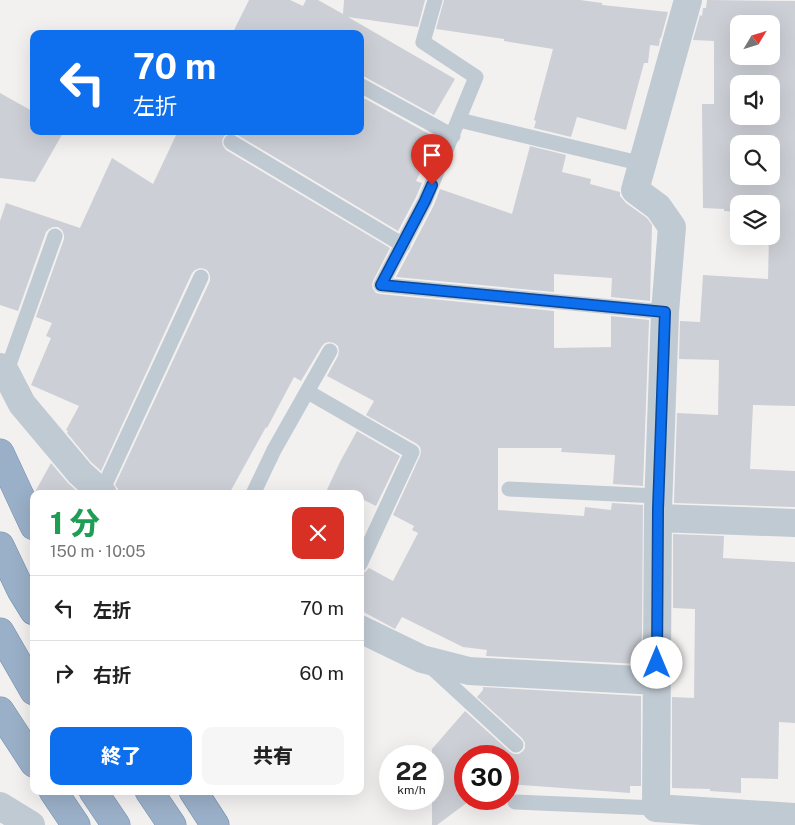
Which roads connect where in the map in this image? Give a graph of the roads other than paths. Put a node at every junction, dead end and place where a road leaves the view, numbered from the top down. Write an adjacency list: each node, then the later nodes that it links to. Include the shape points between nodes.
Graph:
1 (434, 0): 4 (lane, via 423,42 476,77)
2 (688, 0): 7 (street)
3 (364, 88): 5 (lane)
4 (459, 120): 5 (lane); 7 (lane)
5 (453, 136): 9 (lane)
6 (231, 142): 9 (lane)
7 (643, 164): 11 (street, via 635,190 658,207 672,227)
8 (55, 236): 13 (lane)
9 (403, 245): 11 (lane, via 381,285)
10 (200, 277): 18 (lane)
11 (665, 312): 20 (street)
12 (330, 351): 14 (lane)
13 (3, 370): 17 (street, via 22,404 80,473)
14 (308, 392): 19 (lane); 24 (lane, via 412,452)
15 (0, 453): 21 (highway)
16 (509, 489): 20 (lane)
17 (99, 490)
18 (103, 490)
19 (255, 490)
20 (658, 507): 22 (street); 29 (street)
21 (30, 517)
22 (795, 523)
23 (0, 546): 25 (highway)
24 (364, 555)
25 (30, 605)
26 (364, 631): 28 (street)
27 (0, 632): 30 (highway)
28 (422, 659): 29 (street, via 469,671); 32 (lane)
29 (657, 681): 40 (street)
30 (30, 684)
31 (0, 711): 33 (highway)
32 (516, 745)
33 (30, 757)
34 (56, 795): 43 (highway)
35 (96, 795): 44 (highway)
36 (152, 795): 45 (highway)
37 (196, 795): 46 (highway)
38 (519, 802): 40 (lane)
39 (0, 806): 42 (street)
40 (656, 808): 41 (street)
41 (795, 817)
42 (31, 825)
43 (76, 825)
44 (116, 825)
45 (172, 825)
46 (215, 825)

